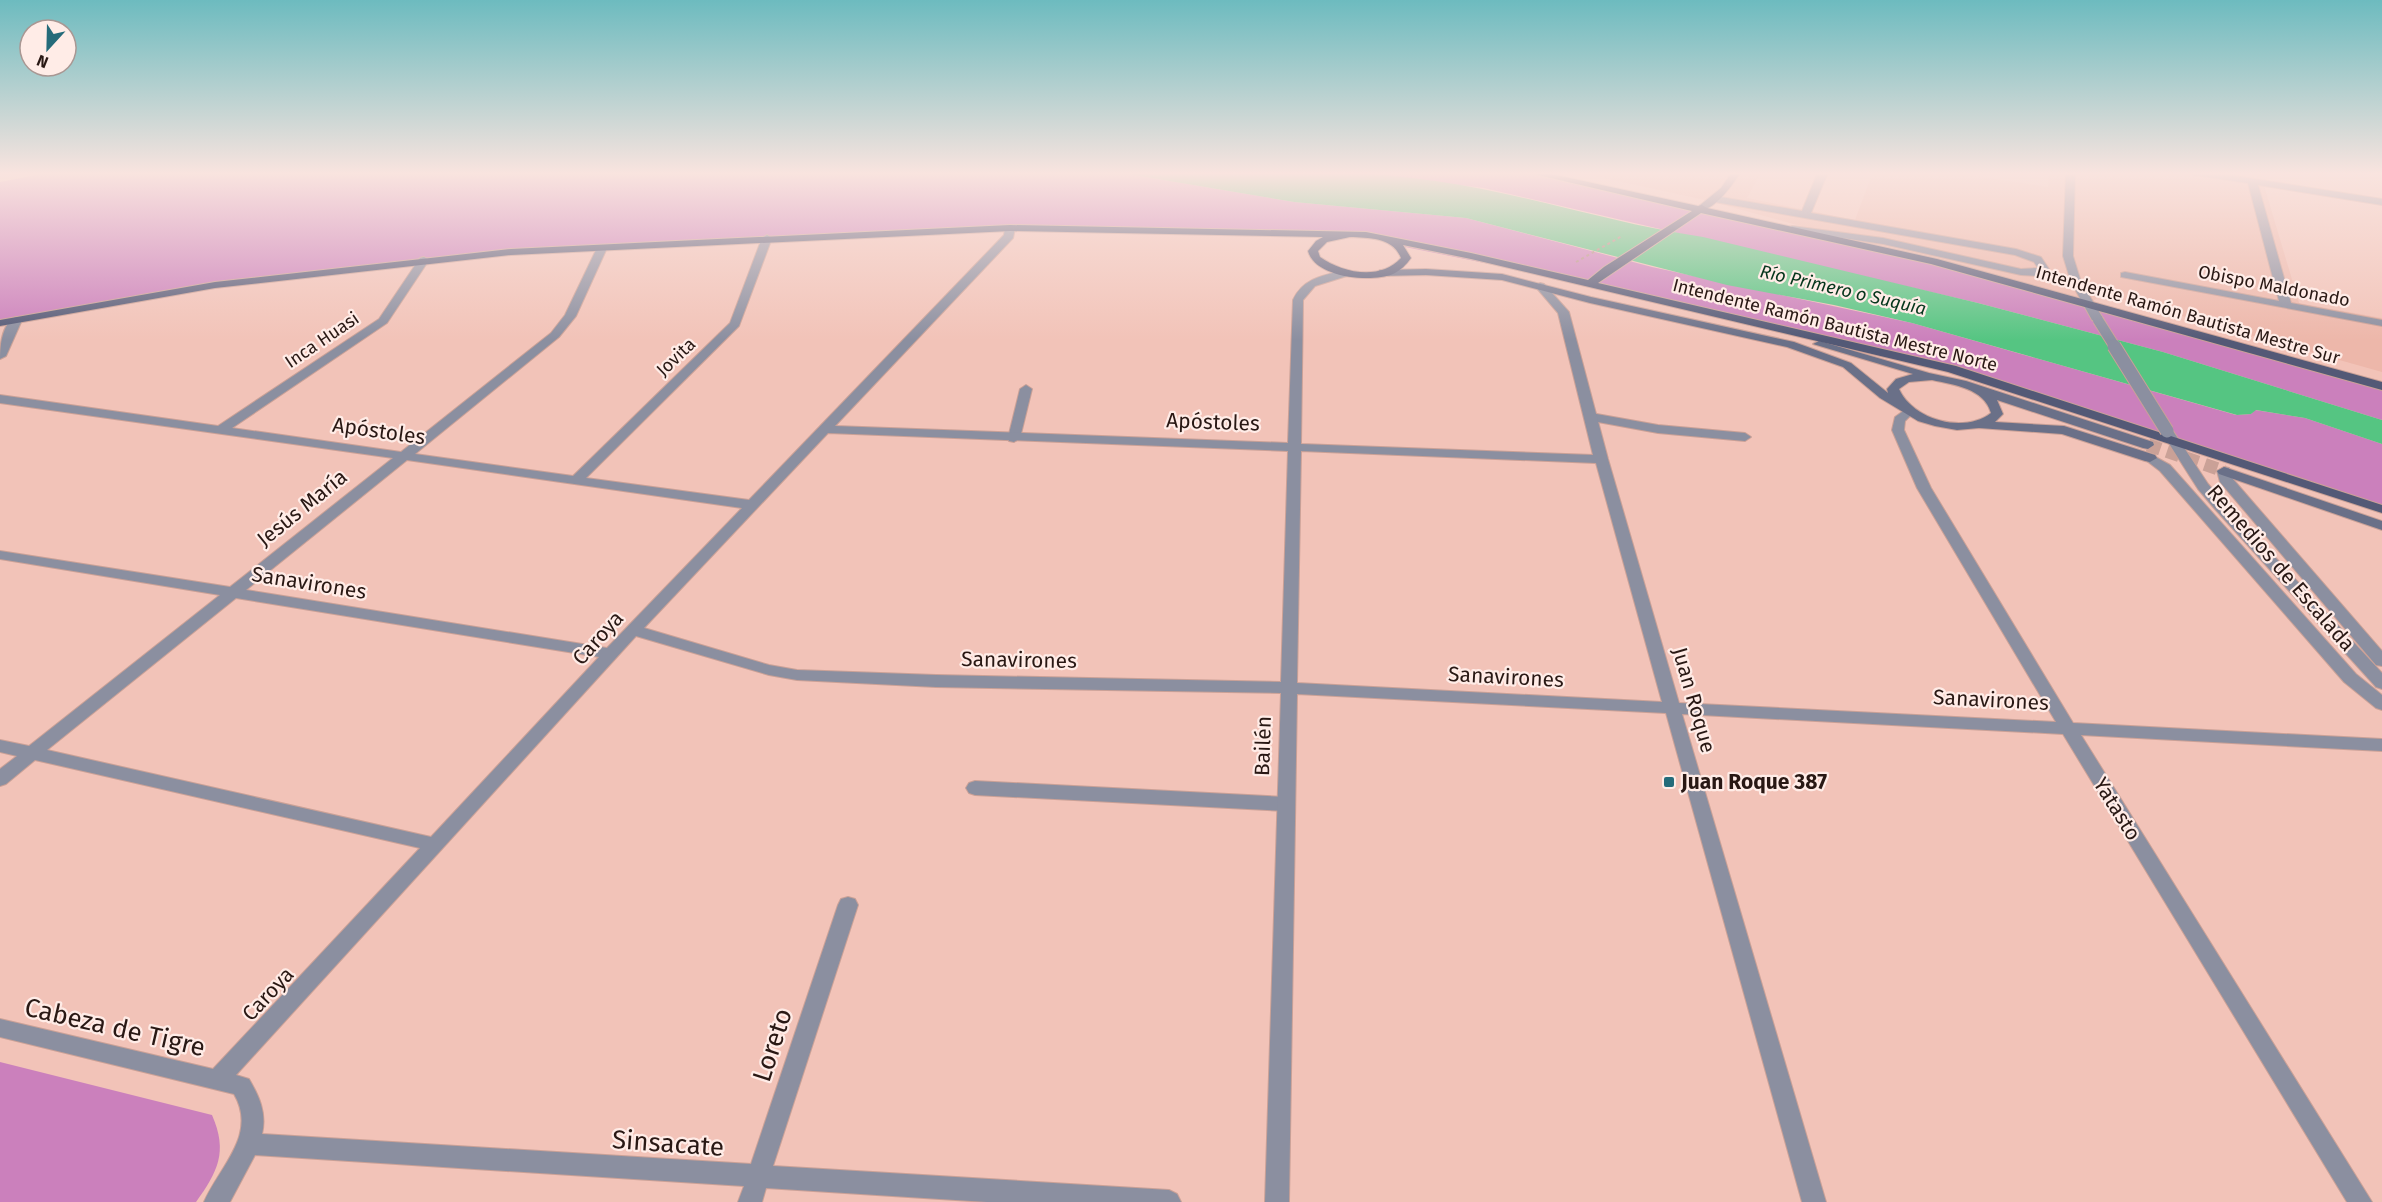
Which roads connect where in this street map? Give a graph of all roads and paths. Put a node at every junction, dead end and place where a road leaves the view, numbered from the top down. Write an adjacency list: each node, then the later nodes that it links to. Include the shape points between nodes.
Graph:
1 (1008, 228): 12 (main road)
2 (1010, 228): 36 (street, Caroya, via 1009,236)
3 (1015, 228): 10 (main road)
4 (1671, 228): 19 (main road)
5 (1795, 228): 6 (street, via 1883,241 2028,273 2044,269 2042,262 2016,252); 21 (main road, Intendente Ramón Bautista Mestre Sur)
6 (1880, 228)
7 (2069, 228): 21 (street, Remedios de Escalada, via 2068,256)
8 (2265, 228): 22 (street)
9 (1628, 233): 14 (path)
10 (1350, 234): 11 (main road); 16 (main road, via 1324,240 1313,251 1321,264)
11 (1376, 236): 17 (main road, via 1398,245 1406,258 1402,264); 19 (main road, Intendente Ramón Bautista Mestre Norte)
12 (767, 238): 13 (main road); 45 (street, Jovita, via 735,324)
13 (602, 248): 15 (main road); 43 (street, Jesús María, via 570,316 555,335)
14 (1582, 259)
15 (423, 260): 24 (main road, via 215,285); 37 (street, Inca Huasi, via 382,321)
16 (1346, 273): 17 (main road); 41 (street, Bailén, via 1320,279 1300,293)
17 (1380, 273): 20 (street, via 1486,275)
18 (2125, 275): 22 (street, Obispo Maldonado)
19 (1590, 284): 23 (main road, Intendente Ramón Bautista Mestre Norte)
20 (1540, 286): 33 (street, via 1806,349 1847,365); 34 (street, Juan Roque, via 1563,312)
21 (2088, 304): 29 (main road, Intendente Ramón Bautista Mestre Sur); 38 (street, Remedios de Escalada, bridge)
22 (2286, 305): 26 (street, Obispo Maldonado)
23 (1699, 309): 28 (street); 38 (main road, Intendente Ramón Bautista Mestre Norte, via 1952,369)
24 (16, 320): 25 (main road); 27 (street)
25 (0, 323)
26 (2382, 323)
27 (0, 356)
28 (1932, 376): 31 (street); 33 (street, via 1897,383 1893,389)
29 (2382, 386)
30 (1026, 389): 40 (street)
31 (1980, 390): 35 (street, via 1997,407 1992,421); 42 (street)
32 (0, 399): 37 (street, Apóstoles)
33 (1905, 408): 35 (street, via 1946,424); 58 (street, Yatasto, via 1899,430 1924,488)
34 (1591, 417): 39 (street, via 1681,432); 44 (street, Juan Roque)
35 (1982, 425): 42 (street, via 2064,430)
36 (824, 429): 40 (street, Apóstoles); 46 (street, Caroya)
37 (220, 430): 43 (street, Apóstoles)
38 (2170, 435): 47 (main road, Intendente Ramón Bautista Mestre Norte); 54 (street, Remedios de Escalada, via 2219,505)
39 (1745, 437)
40 (1014, 438): 41 (street, Apóstoles)
41 (1294, 445): 44 (street, Apóstoles); 55 (street, Bailén)
42 (2149, 452): 56 (street, Remedios de Escalada, via 2350,678)
43 (401, 456): 45 (street, Apóstoles); 50 (street, Jesús María)
44 (1601, 459): 57 (street, Juan Roque)
45 (577, 479): 46 (street, Apóstoles)
46 (752, 505): 51 (street, Caroya)
47 (2382, 509)
48 (2382, 526): 53 (street, Remedios de Escalada, via 2224,471 2225,479)
49 (0, 555): 50 (street, Sanavirones)
50 (231, 593): 52 (street, Sanavirones); 61 (street, Jesús María)
51 (633, 630): 52 (street, Caroya); 55 (street, Sanavirones, via 797,675)
52 (612, 654): 65 (street, Caroya)
53 (2382, 661)
54 (2382, 683)
55 (1289, 688): 57 (street, Sanavirones); 64 (street, Bailén)
56 (2382, 704)
57 (1673, 707): 58 (street, Sanavirones); 75 (street, Juan Roque)
58 (2067, 727): 59 (street, Sanavirones); 76 (street, Yatasto)
59 (2382, 745)
60 (0, 746): 61 (street)
61 (34, 752): 62 (street, Jesús María); 65 (street)
62 (0, 779)
63 (975, 788): 64 (street)
64 (1285, 804): 74 (street, Bailén)
65 (436, 845): 68 (street, Caroya)
66 (848, 905): 70 (street, Loreto)
67 (0, 1028): 68 (street, Cabeza de Tigre)
68 (218, 1079): 69 (street, via 241,1086 252,1099 254,1116)
69 (249, 1144): 70 (street, Sinsacate); 71 (street)
70 (758, 1178): 72 (street, Loreto); 73 (street, Sinsacate)
71 (216, 1202)
72 (750, 1202)
73 (1169, 1202)
74 (1277, 1202)
75 (1814, 1202)
76 (2360, 1202)

